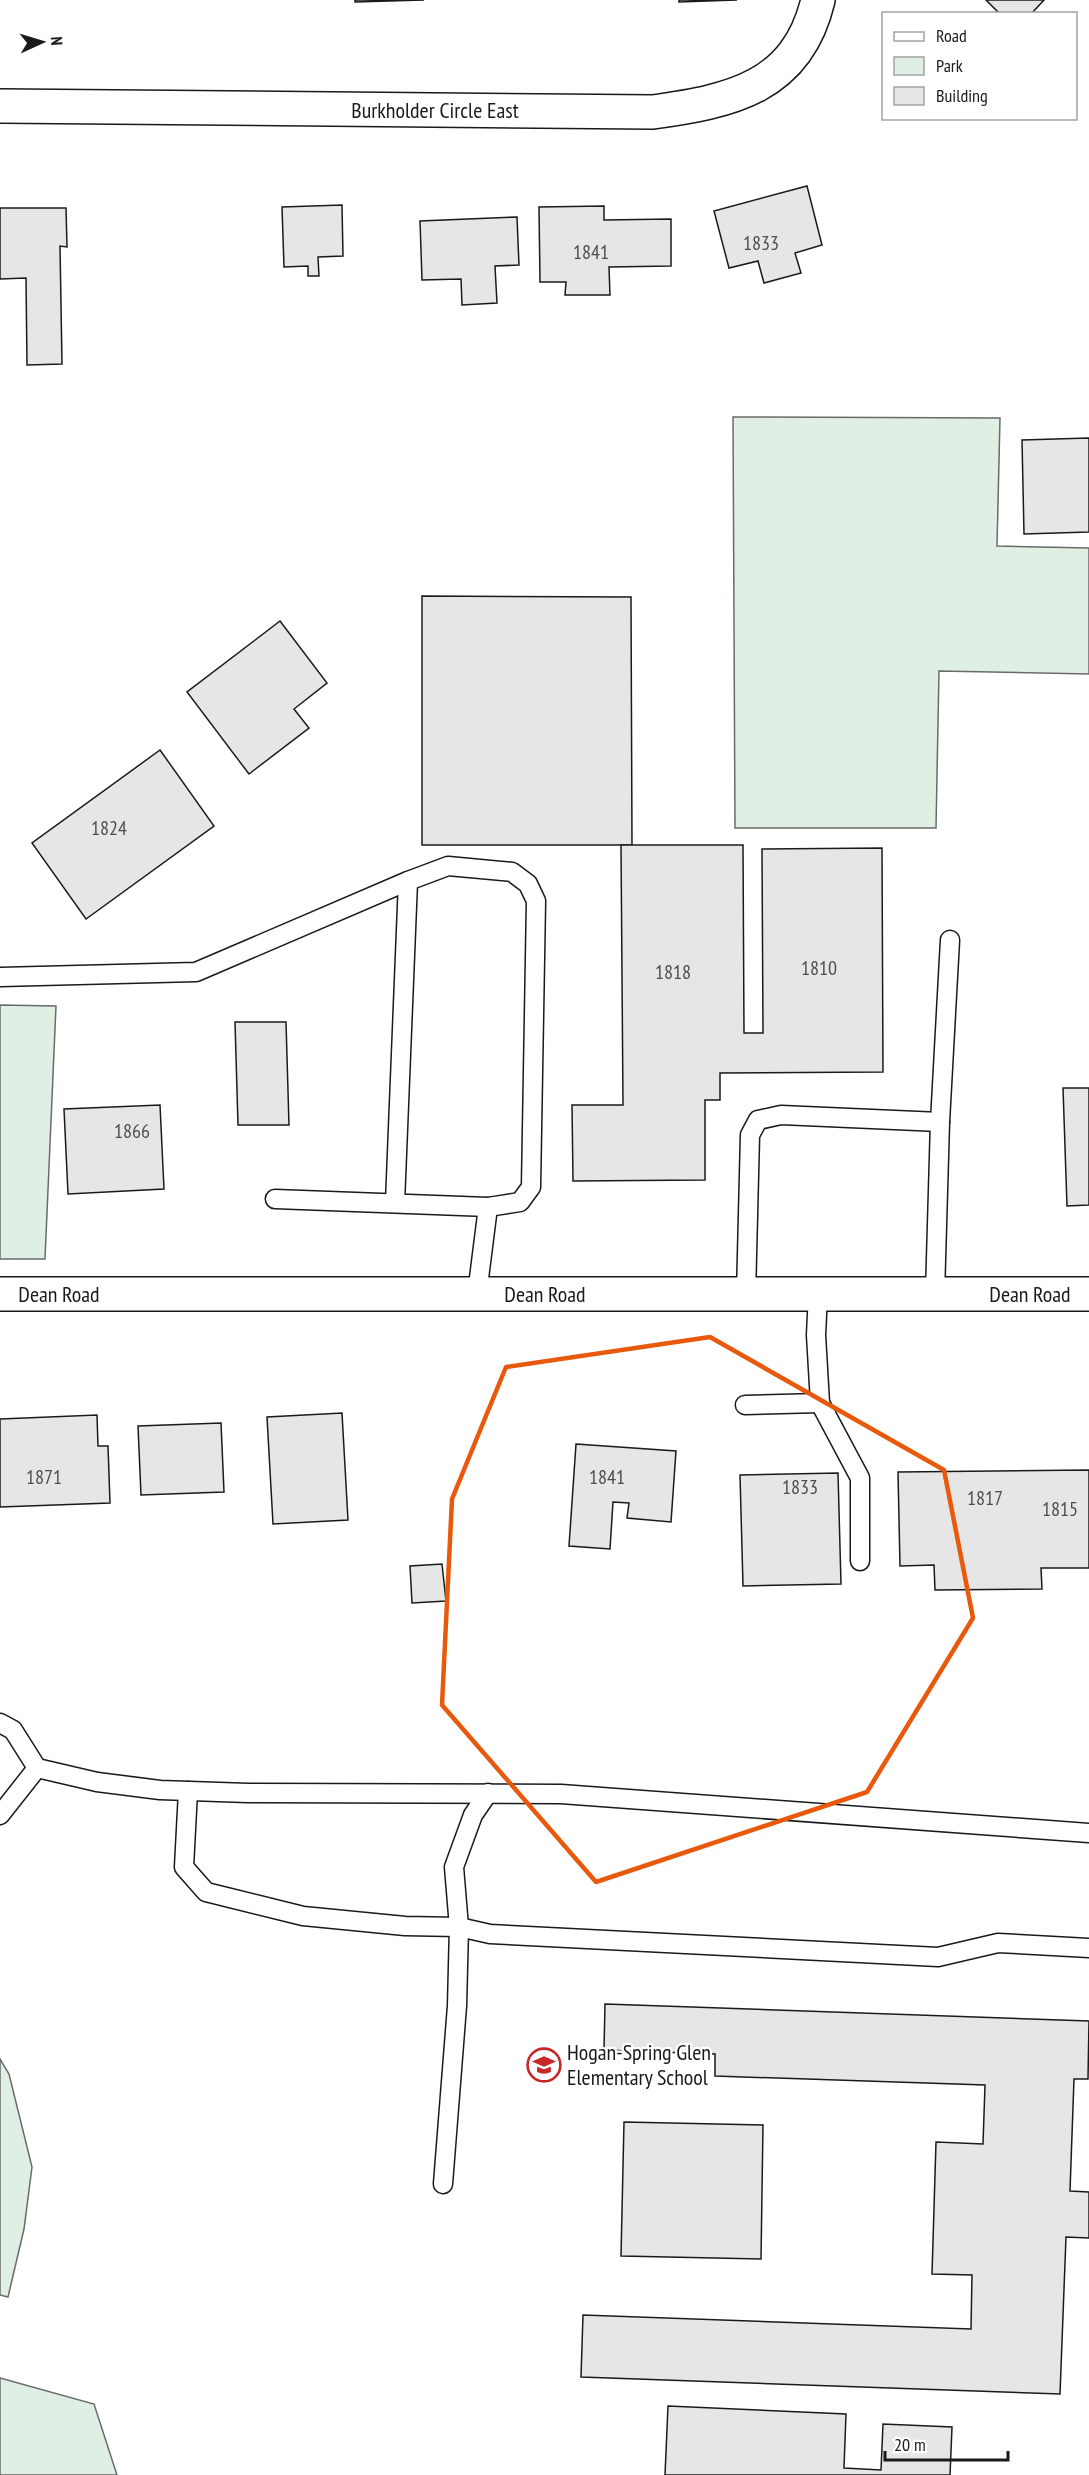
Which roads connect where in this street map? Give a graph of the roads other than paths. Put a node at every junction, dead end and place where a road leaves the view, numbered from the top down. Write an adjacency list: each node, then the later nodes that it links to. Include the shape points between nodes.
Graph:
1 (818, 0): 2 (main road, Burkholder Circle East, via 798,48 775,75 740,94 697,106 653,112)
2 (0, 106)
3 (408, 881): 5 (lane, via 196,972); 8 (lane); 9 (lane, via 448,867 512,872 528,884 536,901 531,1187 520,1202)
4 (950, 939): 6 (lane)
5 (0, 976)
6 (940, 1122): 12 (lane, via 781,1114 758,1120 750,1135); 14 (lane)
7 (274, 1199): 8 (lane)
8 (394, 1203): 9 (lane)
9 (488, 1207): 11 (lane)
10 (0, 1294): 11 (main road, Dean Road)
11 (477, 1294): 12 (main road, Dean Road)
12 (747, 1294): 13 (main road, Dean Road)
13 (818, 1294): 14 (main road, Dean Road); 16 (lane)
14 (935, 1294): 15 (main road, Dean Road)
15 (1089, 1294)
16 (820, 1403): 17 (lane); 18 (lane, via 860,1478)
17 (745, 1405)
18 (860, 1562)
19 (0, 1723): 20 (lane, via 13,1730)
20 (37, 1768): 21 (lane, via 97,1782); 23 (lane)
21 (188, 1791): 22 (lane); 25 (lane, via 184,1867 206,1892 303,1916)
22 (488, 1793): 24 (lane, via 573,1795); 25 (lane, via 473,1815 454,1867)
23 (0, 1815)
24 (1089, 1833)
25 (459, 1927): 26 (lane, via 490,1934 938,1957 998,1943); 27 (lane)
26 (1089, 1948)
27 (443, 2184)

